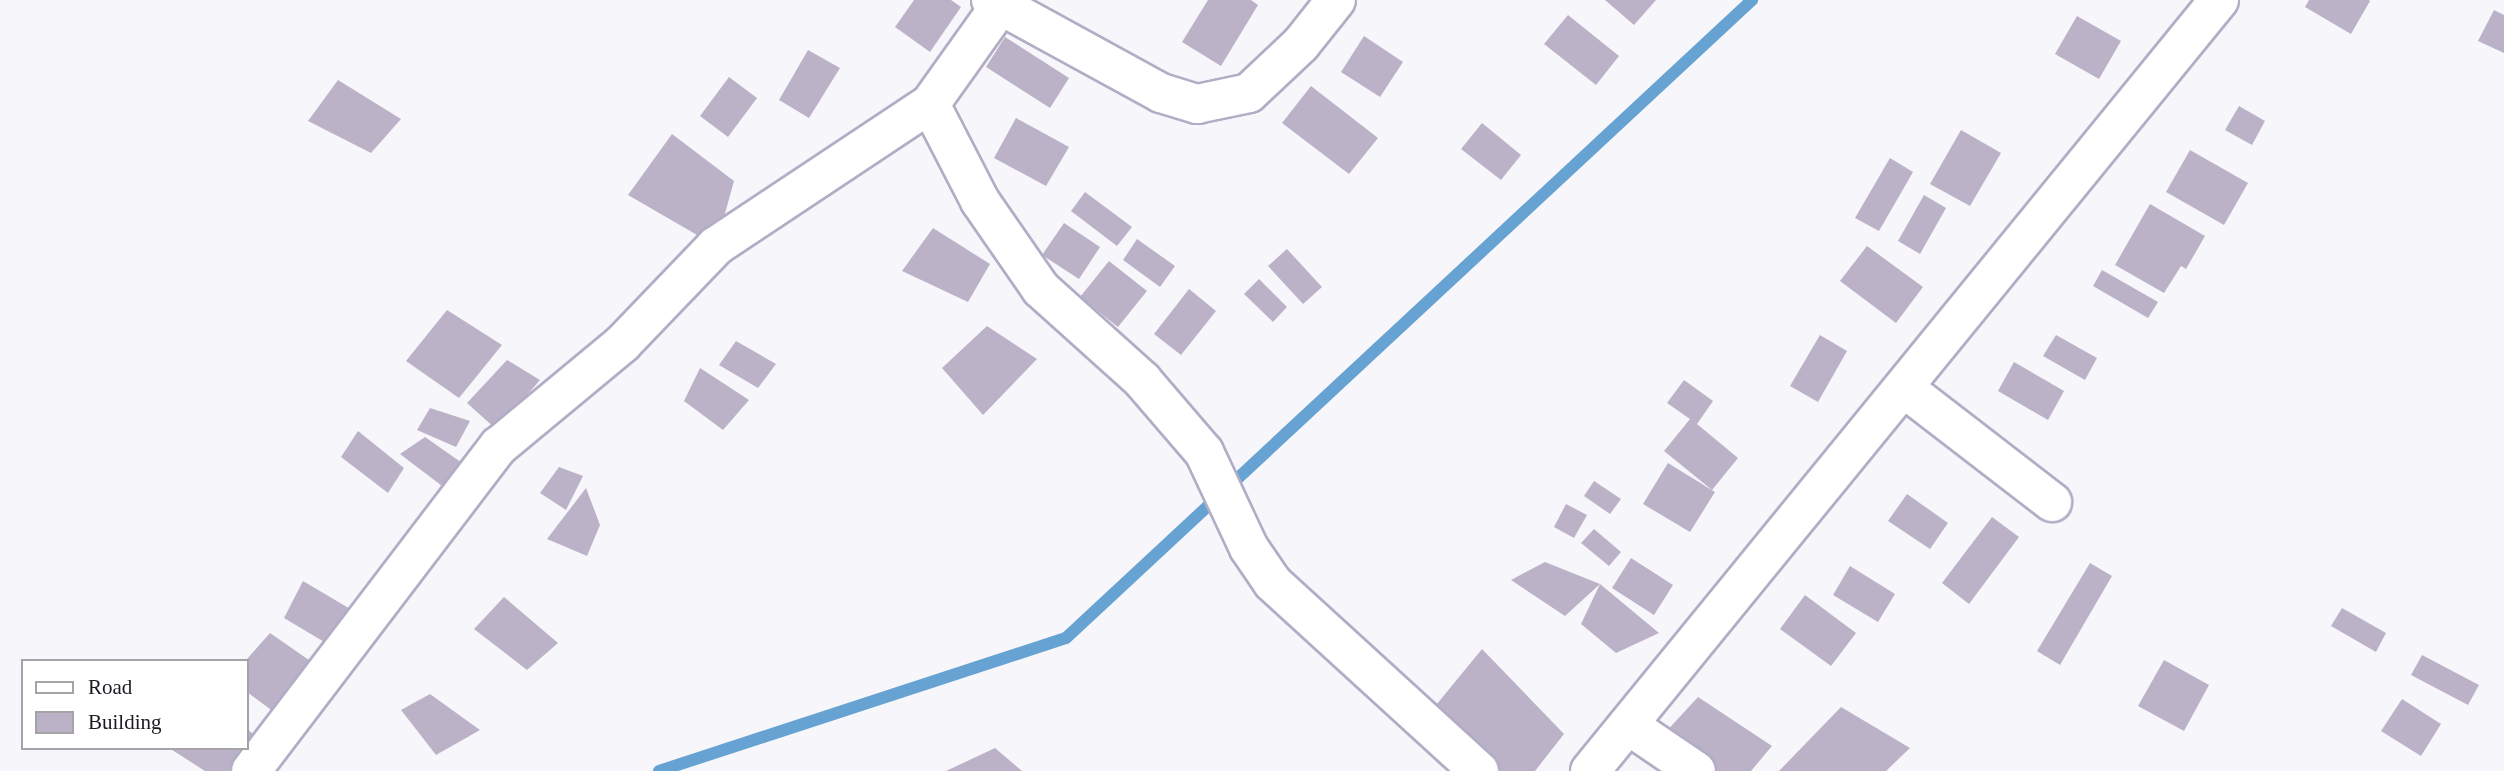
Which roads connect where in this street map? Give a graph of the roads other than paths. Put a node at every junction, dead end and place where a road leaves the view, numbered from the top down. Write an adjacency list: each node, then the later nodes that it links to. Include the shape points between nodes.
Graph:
1 (1336, 0): 3 (street, via 1301,44 1249,93 1197,104 1161,93)
2 (2219, 0): 5 (street)
3 (995, 3): 4 (street)
4 (930, 104): 8 (street, via 716,246 623,343 499,446); 9 (street, via 980,201 1041,289 1142,380 1204,452 1249,548 1273,583)
5 (1905, 388): 6 (street); 7 (street)
6 (2052, 502)
7 (1628, 725): 10 (street); 11 (street)
8 (251, 771)
9 (1479, 771)
10 (1590, 771)
11 (1696, 771)

